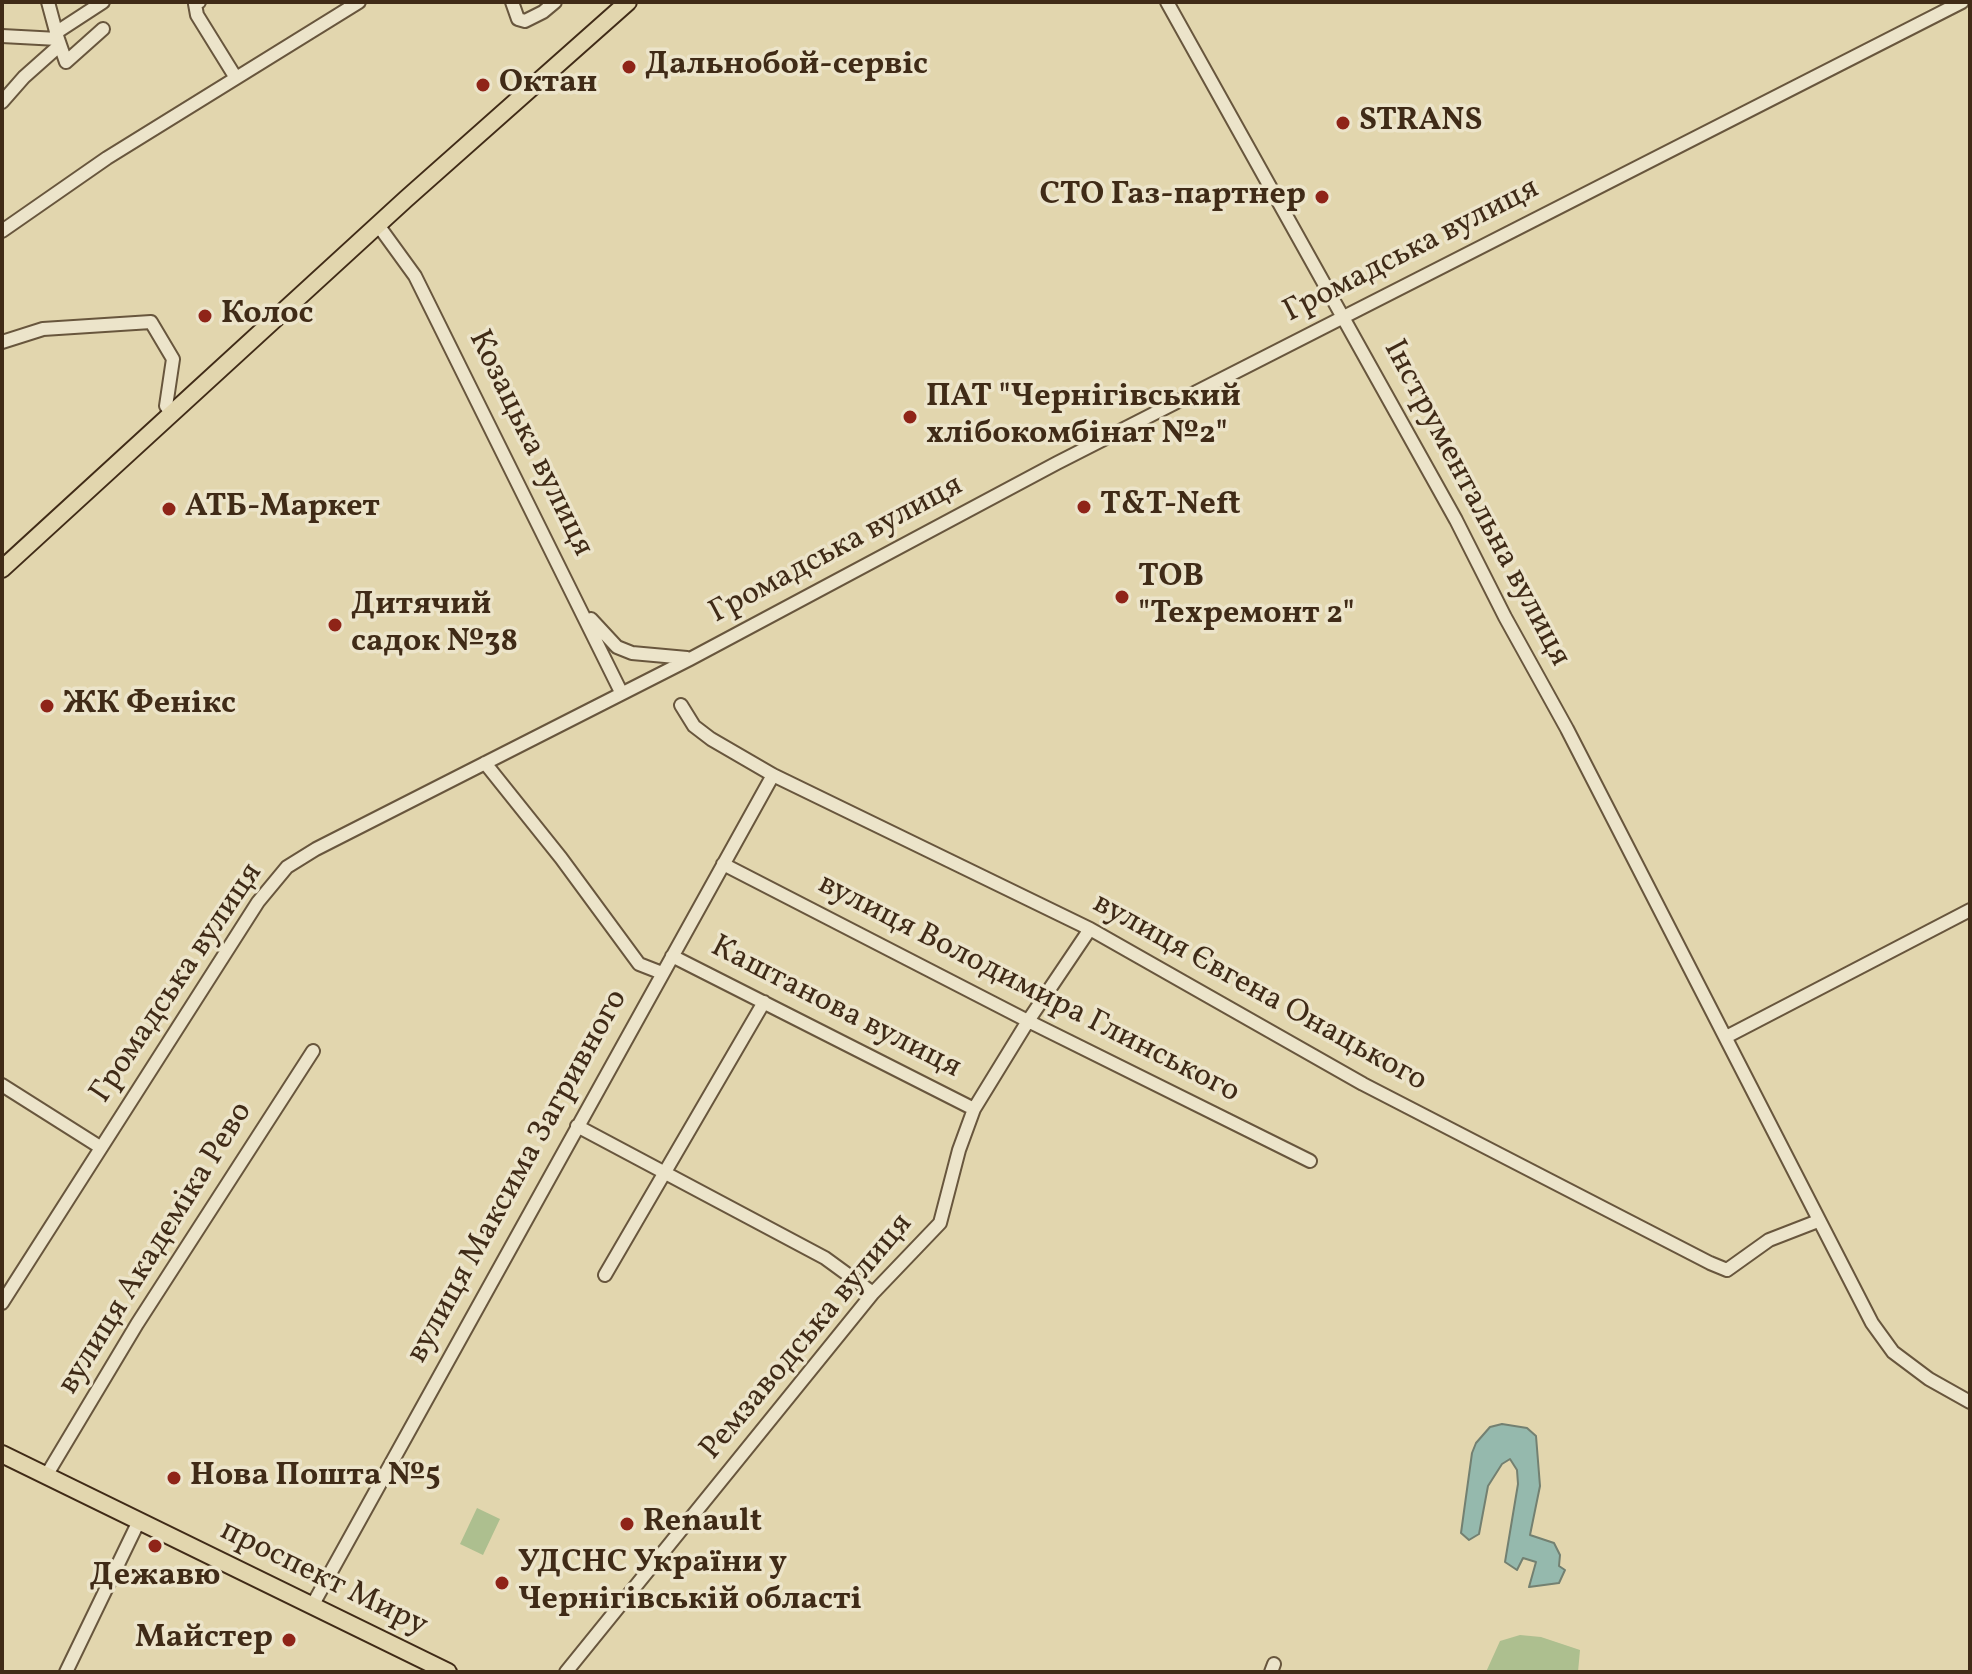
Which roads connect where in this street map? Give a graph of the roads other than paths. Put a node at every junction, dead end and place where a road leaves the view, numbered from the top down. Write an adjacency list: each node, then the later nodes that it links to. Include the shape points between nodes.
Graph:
1 (48, 2): 12 (street)
2 (103, 2): 12 (street)
3 (199, 2): 13 (street, via 197,15)
4 (359, 2): 13 (street)
5 (512, 2): 6 (street, via 518,19 525,21)
6 (555, 2)
7 (628, 2): 15 (main road)
8 (1167, 2): 17 (street, Інструментальна вулиця)
9 (1962, 2): 17 (street, Громадська вулиця)
10 (103, 29): 12 (street, via 66,62)
11 (2, 36): 12 (street)
12 (58, 38): 14 (street)
13 (236, 78): 16 (street)
14 (2, 102)
15 (378, 225): 19 (main road); 21 (street, Козацька вулиця, via 415,276)
16 (2, 231)
17 (1344, 318): 22 (street, Громадська вулиця, via 1076,452); 36 (street, Інструментальна вулиця, via 1567,729)
18 (2, 342): 19 (street, via 43,329 151,322 173,359 166,406)
19 (172, 414): 20 (main road)
20 (2, 569)
21 (577, 603): 22 (street, via 617,647 647,656); 23 (street, Козацька вулиця)
22 (690, 659): 23 (street, Громадська вулиця)
23 (621, 692): 25 (street, Громадська вулиця)
24 (681, 705): 26 (street, вулиця Євгена Онацького, via 694,726 711,739)
25 (485, 763): 33 (street, Каштанова вулиця, via 639,964); 41 (street, Громадська вулиця, via 287,867 258,902)
26 (773, 775): 27 (street, вулиця Максима Загривного); 31 (street, вулиця Євгена Онацького)
27 (723, 864): 32 (street, вулиця Максима Загривного); 35 (street, вулиця Володимира Глинського)
28 (1970, 910): 29 (street)
29 (1953, 920): 30 (street); 36 (street)
30 (1970, 920)
31 (1090, 929): 35 (street, Ремзаводська вулиця); 44 (street, вулиця Євгена Онацького, via 1363,1084 1727,1270 1769,1240)
32 (672, 956): 33 (street, вулиця Максима Загривного); 34 (street, Каштанова вулиця)
33 (662, 973): 40 (street, вулиця Максима Загривного)
34 (764, 1002): 39 (street, Каштанова вулиця); 43 (street)
35 (1028, 1021): 39 (street, Ремзаводська вулиця); 42 (street, вулиця Володимира Глинського)
36 (1726, 1037): 44 (street, Інструментальна вулиця)
37 (313, 1051): 50 (street, вулиця Академіка Рево)
38 (2, 1085): 41 (street)
39 (974, 1109): 46 (street, Ремзаводська вулиця, via 940,1223)
40 (577, 1126): 43 (street); 52 (street, вулиця Максима Загривного)
41 (100, 1147): 47 (street, Громадська вулиця)
42 (1310, 1161)
43 (664, 1174): 45 (street); 46 (street, via 825,1258)
44 (1818, 1221): 48 (street, Інструментальна вулиця, via 1893,1352)
45 (605, 1275)
46 (873, 1293): 55 (street, Ремзаводська вулиця)
47 (2, 1303)
48 (1970, 1402)
49 (2, 1454): 50 (main road, проспект Миру)
50 (46, 1476): 51 (main road, проспект Миру)
51 (138, 1523): 52 (main road, проспект Миру); 53 (street)
52 (312, 1606): 54 (main road, проспект Миру)
53 (66, 1672)
54 (448, 1672)
55 (566, 1672)

